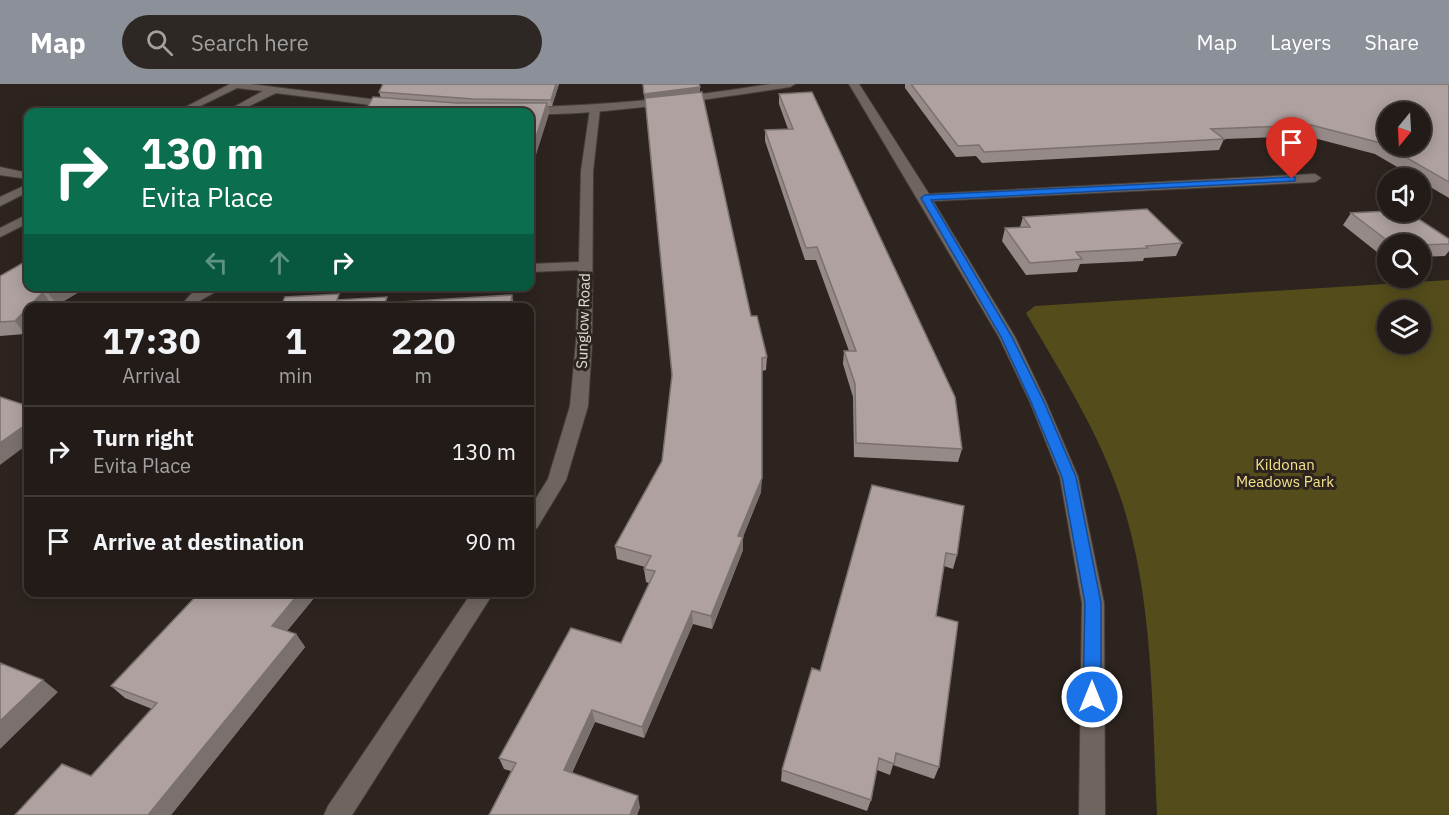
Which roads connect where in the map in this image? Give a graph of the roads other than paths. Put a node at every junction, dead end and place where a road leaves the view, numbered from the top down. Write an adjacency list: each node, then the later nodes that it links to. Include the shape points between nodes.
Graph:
1 (285, 84): 5 (street)
2 (790, 84): 9 (street)
3 (854, 84): 15 (street)
4 (237, 85): 5 (street); 7 (street)
5 (272, 91): 6 (street); 8 (street)
6 (401, 106)
7 (189, 108)
8 (238, 108)
9 (595, 109): 10 (street); 19 (street, Sunglow Road, via 587,171)
10 (534, 110)
11 (0, 171): 12 (street)
12 (24, 175)
13 (1315, 178): 15 (street)
14 (24, 190): 16 (street)
15 (925, 198): 26 (street, via 1006,337 1069,477 1093,603)
16 (0, 202)
17 (24, 220): 18 (street)
18 (0, 233)
19 (585, 266): 20 (street); 23 (street, Sunglow Road, via 579,406 557,480)
20 (534, 268)
21 (209, 291): 22 (street)
22 (191, 303)
23 (534, 517)
24 (481, 597): 25 (street)
25 (337, 815)
26 (1092, 815)

